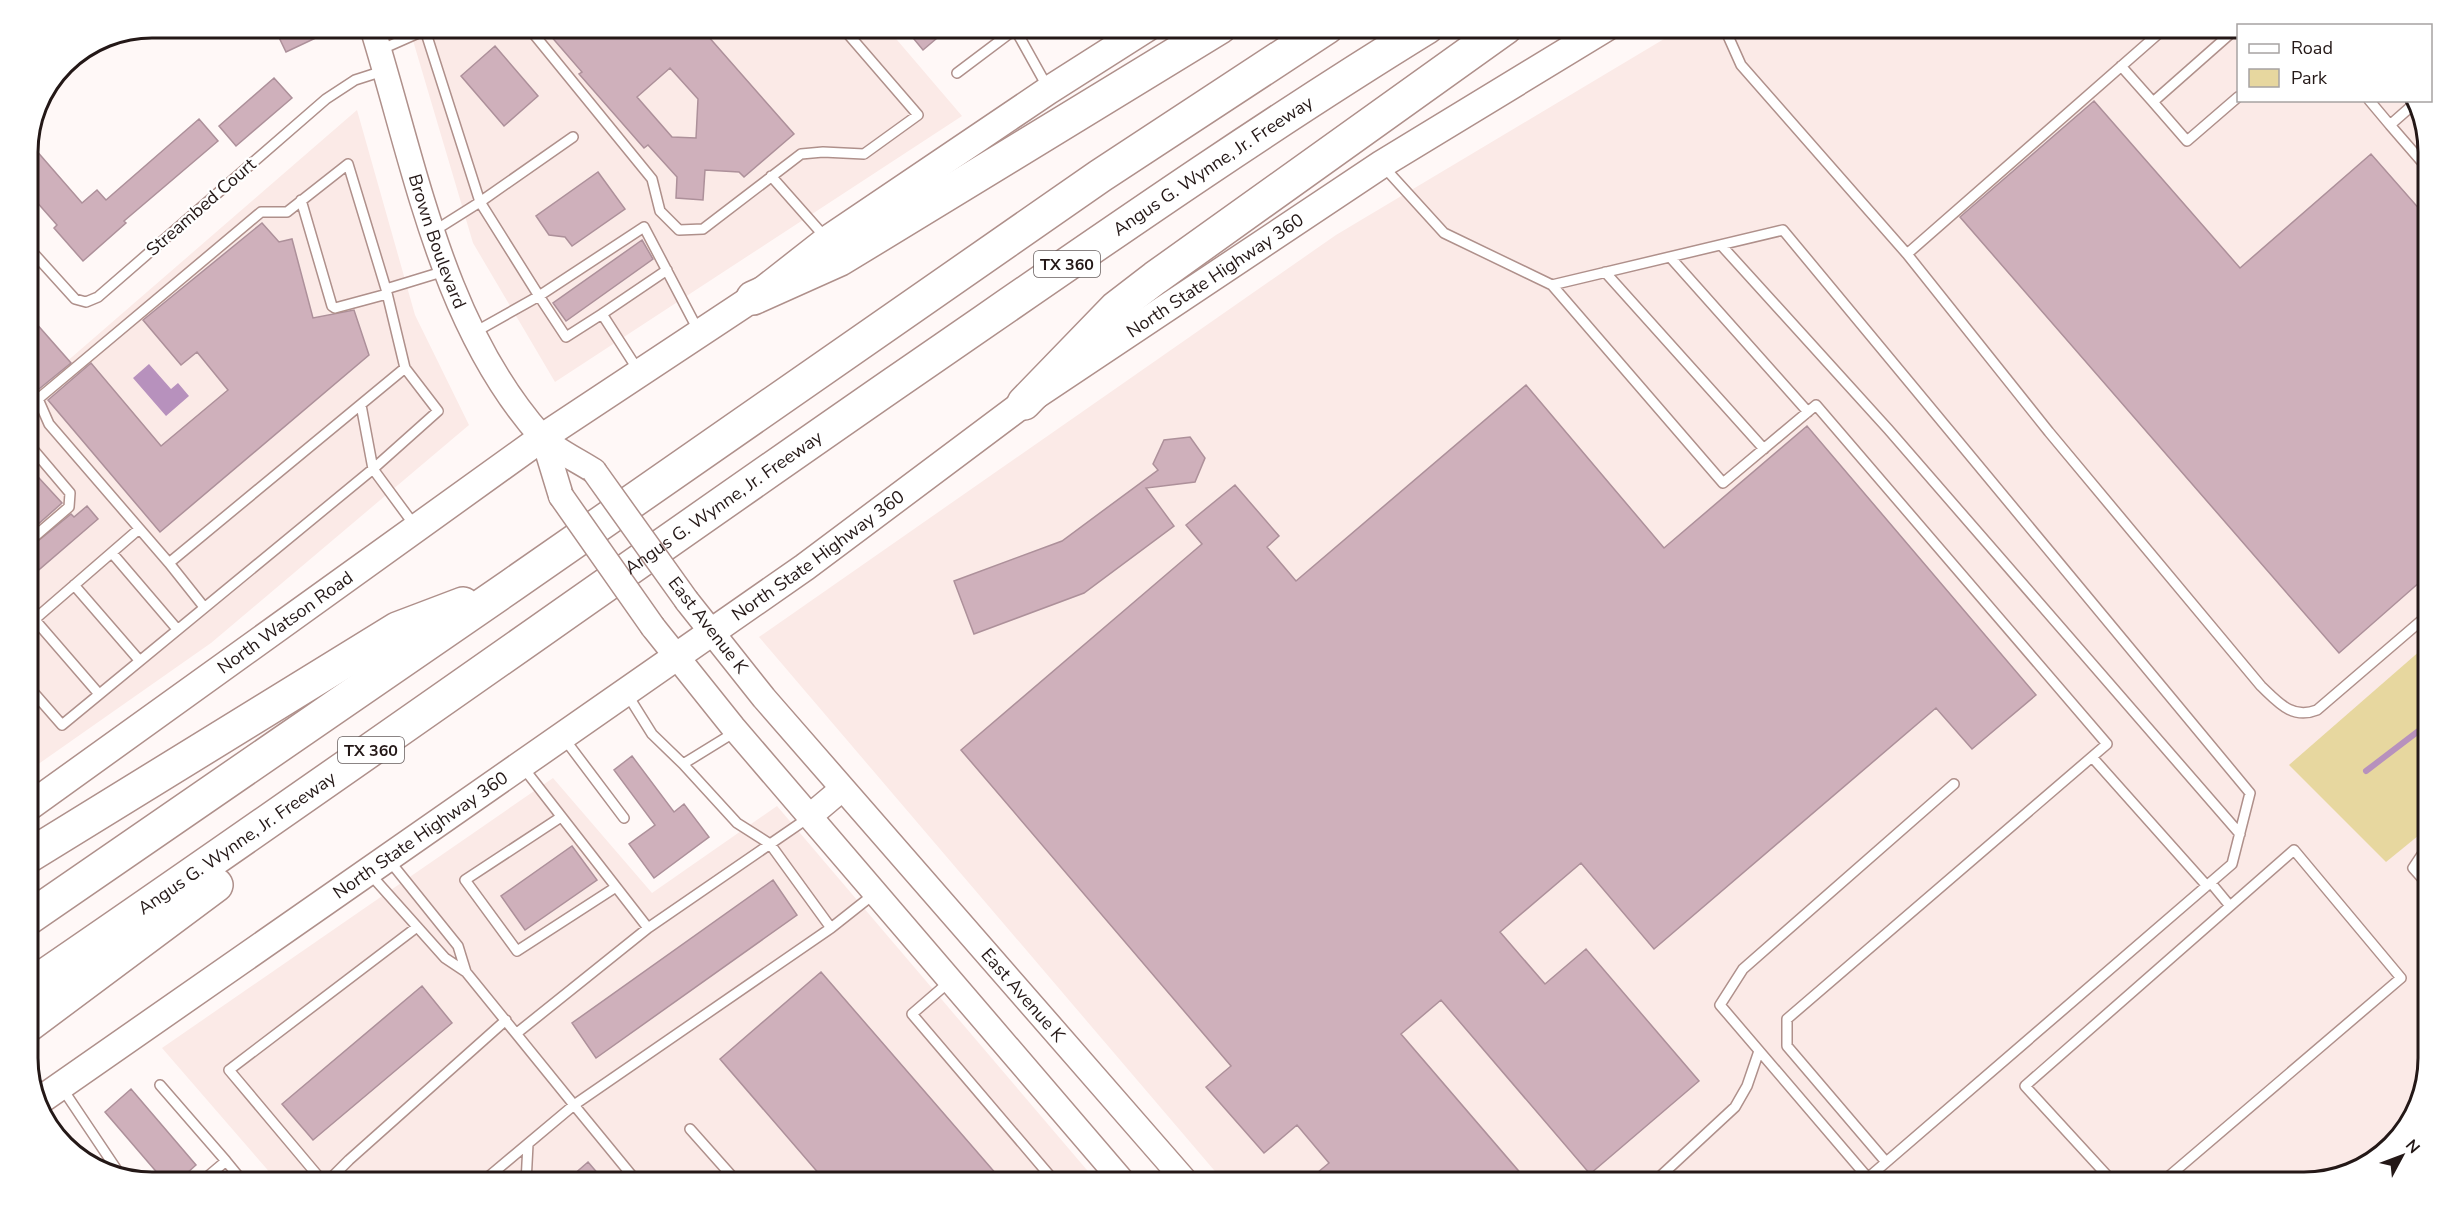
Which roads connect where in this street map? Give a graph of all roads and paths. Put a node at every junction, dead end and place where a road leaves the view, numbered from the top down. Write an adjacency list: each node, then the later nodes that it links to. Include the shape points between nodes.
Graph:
1 (375, 38): 17 (street, Brown Boulevard)
2 (415, 38): 17 (lane, Streambed Court)
3 (432, 38): 31 (lane)
4 (537, 38): 29 (lane, via 652,179 660,211 679,230 703,229)
5 (852, 38): 29 (lane, via 918,115 864,154 801,154)
6 (1003, 38): 19 (lane)
7 (1021, 38): 20 (lane)
8 (1131, 38): 20 (main road)
9 (1202, 38): 44 (highway, via 840,259)
10 (1310, 38): 63 (highway, TX 360, via 1100,176)
11 (1410, 38): 83 (highway, Angus G. Wynne, Jr. Freeway / TX 360, via 1149,207 470,678)
12 (1491, 38): 50 (highway, via 1139,290 1116,308)
13 (1589, 38): 28 (main road, North State Highway 360)
14 (1729, 38): 35 (lane, via 1741,65)
15 (2153, 38): 18 (lane)
16 (2226, 38): 22 (lane)
17 (382, 60): 32 (street, Brown Boulevard); 37 (lane, Streambed Court, via 326,99 98,297 86,302 75,299)
18 (2121, 66): 22 (lane); 35 (lane)
19 (957, 73)
20 (1049, 90): 33 (main road)
21 (2237, 98): 22 (lane, via 2187,141)
22 (2153, 102)
23 (2371, 102): 25 (lane)
24 (2409, 108): 25 (lane)
25 (2390, 125): 27 (lane)
26 (573, 137): 31 (lane)
27 (2418, 157)
28 (1382, 164): 41 (lane, via 1444,233); 50 (main road, North State Highway 360)
29 (771, 176): 33 (lane)
30 (301, 200): 42 (lane, via 332,306); 42 (lane, via 348,164); 58 (lane, via 287,212 261,212 38,399 49,424)
31 (480, 202): 32 (lane); 43 (lane)
32 (433, 232): 39 (street, Brown Boulevard)
33 (827, 240): 44 (main road)
34 (1721, 245): 36 (lane); 87 (lane, via 1888,429); 87 (lane, via 1784,230 2250,793)
35 (1907, 254): 66 (lane, via 2071,460 2260,686 2289,711 2306,714 2317,710)
36 (1670, 257): 40 (lane); 52 (lane)
37 (38, 260)
38 (667, 270): 43 (lane, via 644,227); 45 (lane); 46 (lane)
39 (445, 271): 42 (lane); 47 (street, Brown Boulevard)
40 (1605, 272): 41 (lane); 54 (lane)
41 (1552, 285): 54 (lane, via 1724,483)
42 (387, 292): 48 (lane)
43 (539, 296): 45 (lane, via 566,337); 47 (lane)
44 (753, 298): 46 (main road)
45 (602, 314): 49 (lane)
46 (700, 332): 49 (main road)
47 (472, 333): 53 (street, Brown Boulevard, via 500,380)
48 (405, 368): 51 (lane); 56 (lane, via 438,411)
49 (640, 373): 53 (main road)
50 (1024, 403): 69 (main road, North State Highway 360, via 871,519)
51 (361, 405): 56 (lane); 61 (lane)
52 (1808, 412): 54 (lane); 77 (lane, via 1816,405 2107,744)
53 (543, 437): 57 (main road, North Watson Road); 69 (street, East Avenue K, bridge, via 594,471); 70 (street, bridge, via 561,496)
54 (1764, 449)
55 (38, 455): 59 (lane, via 70,492 69,507)
56 (373, 469): 57 (lane); 64 (lane)
57 (417, 528): 82 (main road, North Watson Road)
58 (139, 529): 60 (lane); 61 (lane)
59 (38, 534)
60 (112, 553): 62 (lane); 67 (lane)
61 (169, 563): 64 (lane)
62 (74, 585): 65 (lane); 71 (lane)
63 (512, 585): 89 (highway, via 397,629); 97 (highway, TX 360)
64 (204, 607): 67 (lane)
65 (38, 617)
66 (2418, 623)
67 (177, 629): 71 (lane)
68 (38, 630): 73 (lane)
69 (712, 631): 70 (main road, North State Highway 360); 81 (street, East Avenue K)
70 (676, 656): 72 (main road, North State Highway 360); 75 (street)
71 (139, 660): 73 (lane)
72 (625, 692): 76 (main road, North State Highway 360); 79 (lane, via 652,734)
73 (99, 694): 74 (lane, via 62,725)
74 (38, 698)
75 (736, 731): 79 (lane); 84 (street)
76 (562, 736): 78 (main road, North State Highway 360); 86 (lane)
77 (2092, 757): 93 (lane); 115 (lane, via 1787,1019 1787,1046)
78 (520, 764): 85 (lane); 91 (main road, North State Highway 360)
79 (683, 764): 88 (lane, via 736,823)
80 (1954, 784): 107 (lane, via 1743,969 1720,1005)
81 (842, 789): 84 (street); 127 (street, East Avenue K)
82 (38, 800)
83 (290, 808): 102 (highway, Angus G. Wynne, Jr. Freeway / TX 360); 104 (highway, via 274,836 222,881)
84 (810, 816): 88 (lane); 95 (street)
85 (561, 817): 94 (lane); 94 (lane, via 465,880 517,951)
86 (624, 818)
87 (2240, 834): 93 (lane, via 2232,864)
88 (770, 844): 99 (lane); 100 (lane)
89 (38, 850)
90 (2418, 860): 92 (lane, via 2413,868)
91 (378, 865): 98 (lane); 101 (lane, via 458,945); 109 (main road, North State Highway 360)
92 (2418, 874)
93 (2209, 885): 96 (lane); 115 (lane)
94 (616, 887): 99 (lane)
95 (876, 893): 100 (lane); 103 (street)
96 (2230, 906): 131 (lane, via 2025,1086); 132 (lane, via 2294,850 2401,978)
97 (38, 910)
98 (417, 927): 101 (lane, via 445,958); 119 (lane, via 229,1070)
99 (648, 928): 106 (lane)
100 (831, 928): 111 (lane)
101 (466, 972): 105 (lane)
102 (38, 980)
103 (951, 980): 125 (lane, via 912,1014); 126 (street)
104 (38, 1018)
105 (506, 1020): 106 (lane); 120 (lane)
106 (516, 1033): 111 (lane)
107 (1759, 1051): 128 (lane, via 1735,1107); 129 (lane)
108 (160, 1085): 114 (lane)
109 (61, 1086): 110 (main road, North State Highway 360); 116 (lane)
110 (45, 1097)
111 (574, 1105): 113 (lane); 123 (lane)
112 (690, 1129): 124 (lane)
113 (528, 1144): 121 (lane); 122 (lane)
114 (226, 1161): 117 (lane); 118 (lane)
115 (1886, 1162): 130 (lane)
116 (114, 1166)
117 (213, 1172)
118 (235, 1172)
119 (316, 1172)
120 (336, 1172)
121 (494, 1172)
122 (527, 1172)
123 (629, 1172)
124 (728, 1172)
125 (1047, 1172)
126 (1115, 1172)
127 (1176, 1172)
128 (1665, 1172)
129 (1858, 1172)
130 (1875, 1172)
131 (2104, 1172)
132 (2174, 1172)

